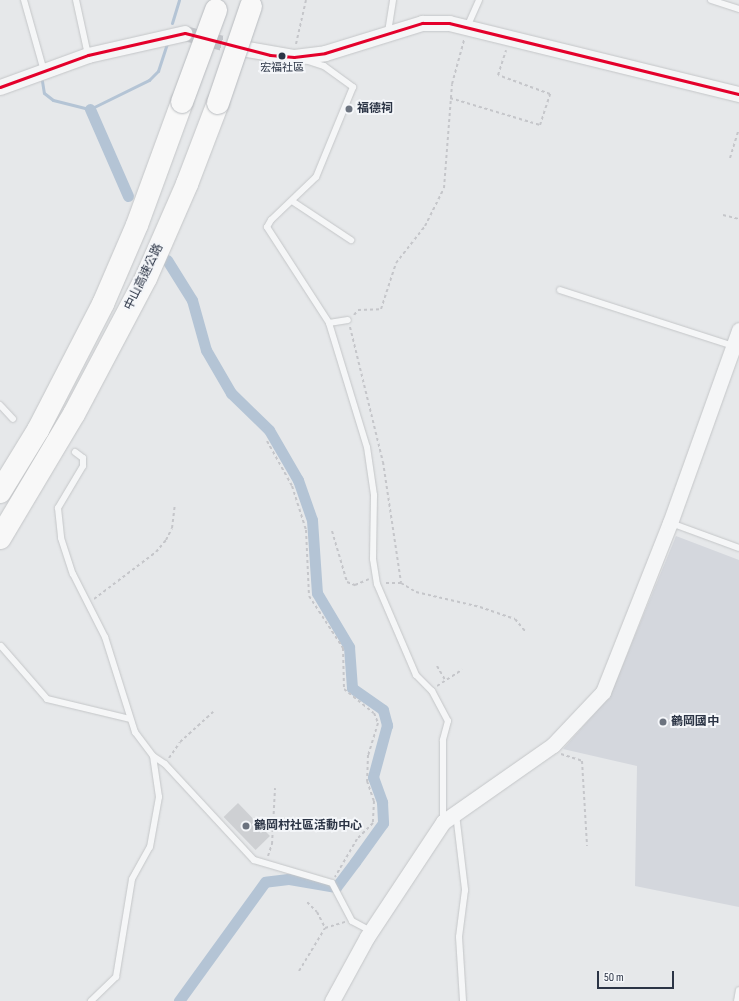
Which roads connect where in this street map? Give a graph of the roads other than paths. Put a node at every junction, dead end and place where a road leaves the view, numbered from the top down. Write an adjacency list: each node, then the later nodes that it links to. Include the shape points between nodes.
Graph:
1 (24, 0): 15 (lane)
2 (76, 0): 13 (lane)
3 (393, 0): 11 (lane)
4 (479, 0): 9 (lane)
5 (711, 0): 8 (lane)
6 (252, 3): 30 (highway, 中山高速公路, bridge, via 188,184 146,278 74,414)
7 (218, 5): 28 (highway, 中山高速公路, bridge, via 137,225 103,304 38,430)
8 (739, 9)
9 (468, 25): 11 (street, via 422,23); 17 (street)
10 (185, 33): 13 (street)
11 (388, 33): 14 (street, via 325,53)
12 (247, 49): 14 (street)
13 (88, 55): 15 (street)
14 (294, 57): 18 (lane, via 324,66 353,87 316,177)
15 (44, 71): 16 (street)
16 (0, 87)
17 (739, 94)
18 (292, 202): 19 (lane); 22 (lane, via 270,220 267,227)
19 (351, 240)
20 (560, 290): 24 (lane)
21 (348, 320): 22 (lane)
22 (329, 323): 36 (lane, via 367,447 374,494 377,584 416,675 432,691 448,721 443,740)
23 (739, 330): 24 (street)
24 (733, 346): 29 (street)
25 (0, 406): 26 (lane)
26 (13, 418)
27 (75, 452): 33 (lane, via 83,458 83,466 58,508 58,519 73,574 90,603 105,637)
28 (0, 492)
29 (670, 523): 31 (lane); 35 (street, via 603,692 553,745)
30 (0, 538)
31 (739, 548)
32 (1, 646): 33 (lane, via 47,699)
33 (130, 719): 34 (lane, via 135,732)
34 (153, 756): 37 (lane, via 165,764 254,860 332,884 352,920); 39 (lane, via 159,797 150,847 132,879 116,977)
35 (456, 810): 36 (street); 41 (lane, via 465,890 460,937)
36 (443, 822): 37 (street)
37 (371, 932): 40 (street)
38 (739, 990): 42 (lane)
39 (91, 1001)
40 (332, 1001)
41 (463, 1001)
42 (737, 1001)

